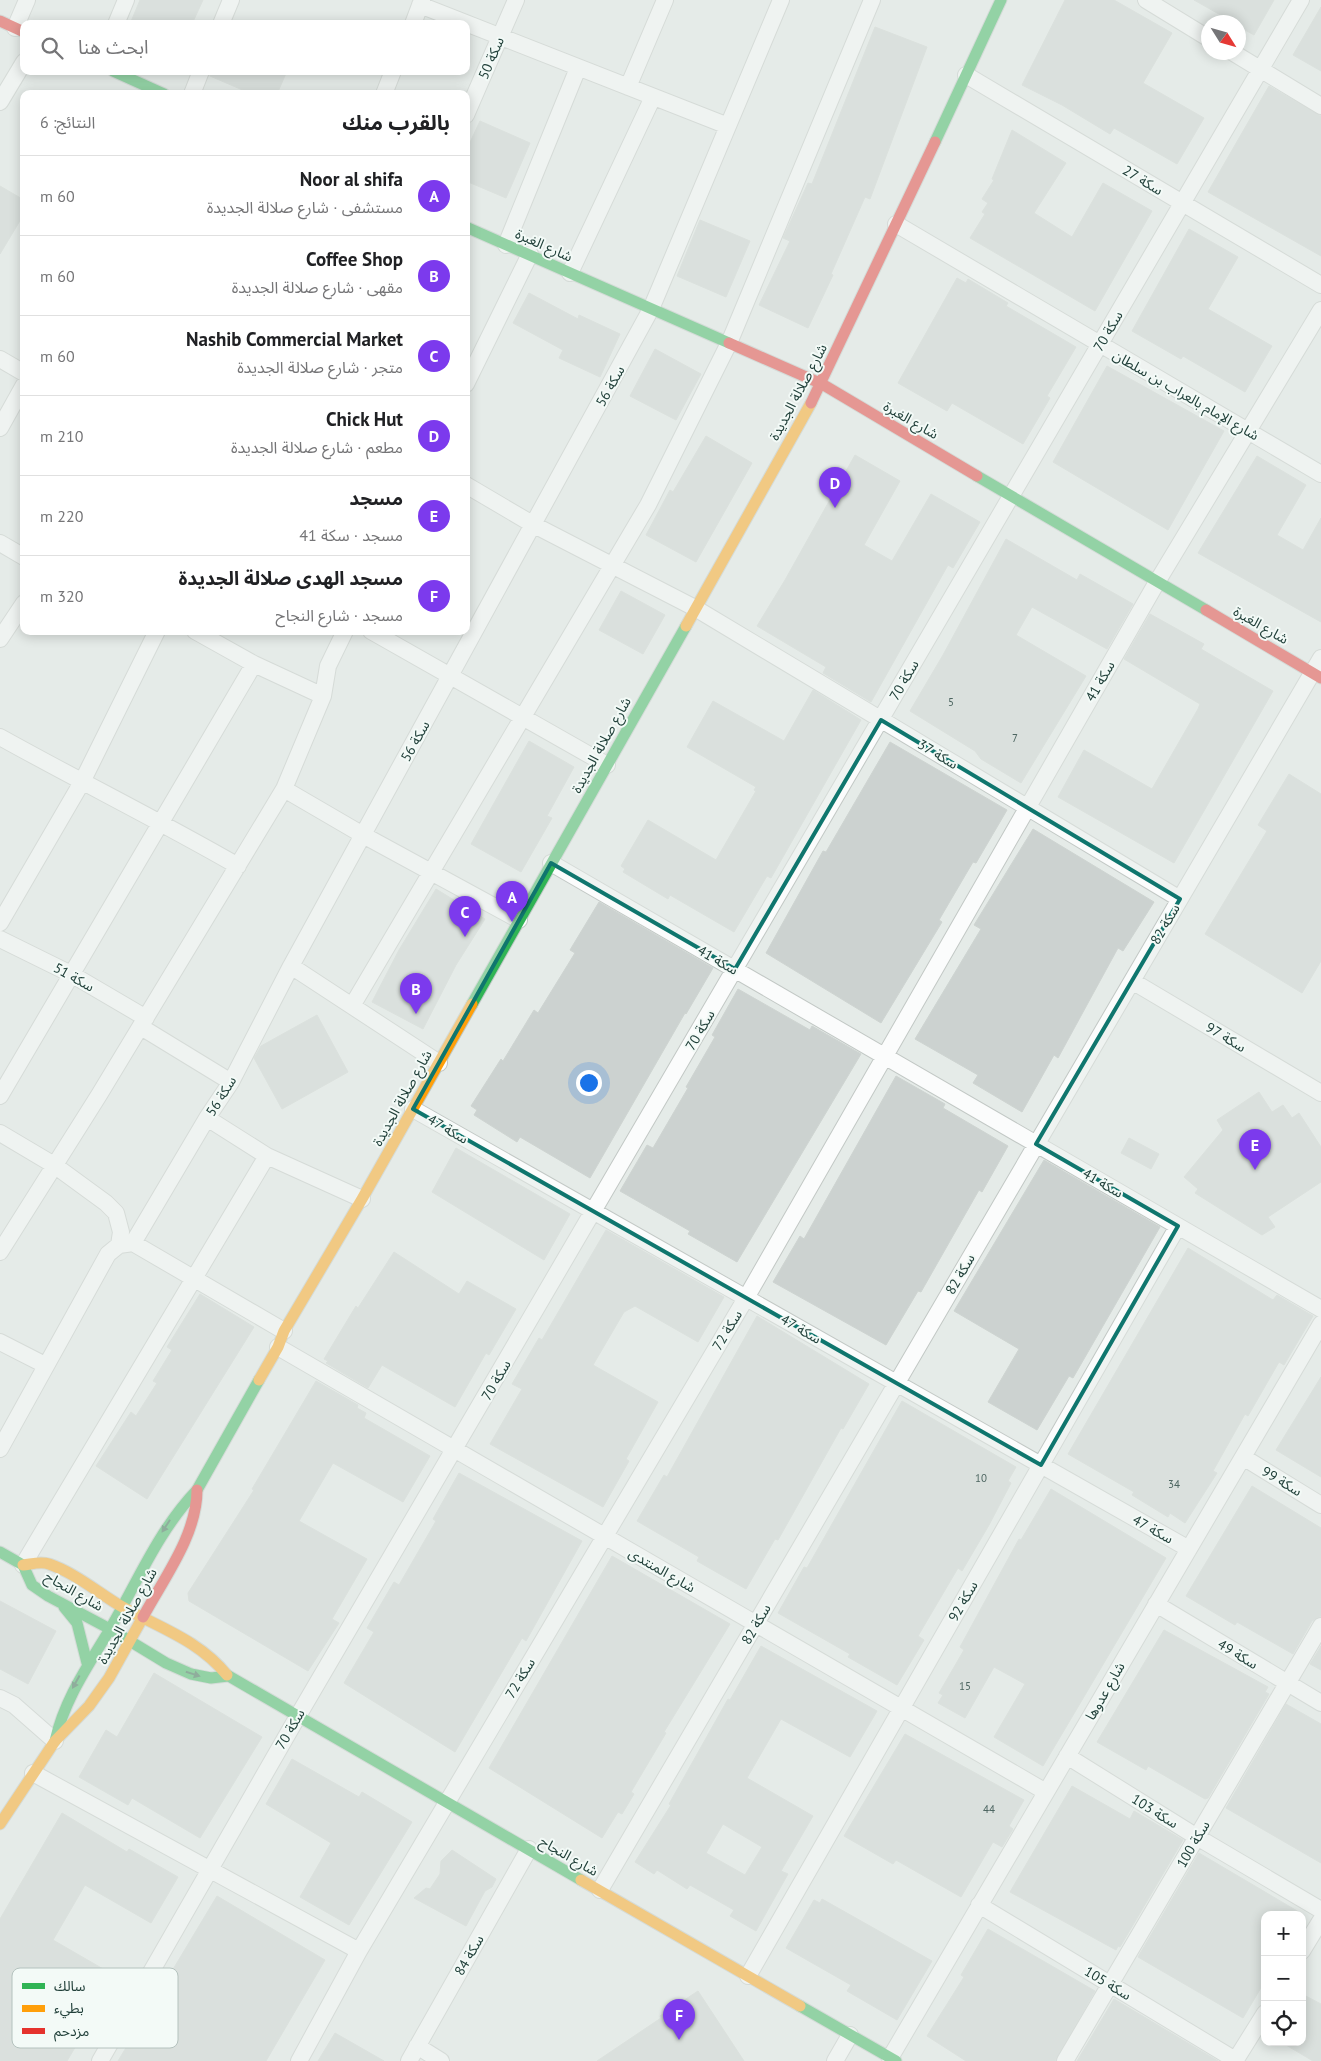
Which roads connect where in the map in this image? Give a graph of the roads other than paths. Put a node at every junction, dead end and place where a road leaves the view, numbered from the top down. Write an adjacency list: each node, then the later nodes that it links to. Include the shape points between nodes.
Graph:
1 (27, 0): 12 (street)
2 (126, 0): 13 (street)
3 (231, 0): 14 (street)
4 (516, 0): 21 (street, سكة 50)
5 (664, 0): 30 (street)
6 (781, 0): 38 (street, سكة 56)
7 (872, 0): 48 (street)
8 (1001, 0): 29 (street, شارع صلالة الجديدة)
9 (1146, 0): 20 (street)
10 (1301, 0): 25 (street, سكة 70)
11 (421, 3): 15 (street); 16 (street)
12 (22, 20)
13 (118, 20)
14 (223, 20)
15 (415, 20)
16 (460, 20)
17 (0, 21): 19 (street)
18 (470, 24): 21 (street)
19 (19, 30)
20 (1201, 34)
21 (500, 37): 23 (street); 36 (street, سكة 50)
22 (1245, 60): 25 (street)
23 (578, 68): 30 (street); 42 (street)
24 (20, 69): 35 (street)
25 (1260, 69): 37 (street); 39 (street, سكة 70)
26 (122, 75): 31 (street)
27 (199, 75): 32 (street)
28 (391, 75): 33 (street)
29 (966, 75): 39 (street, سكة 27); 40 (street, شارع صلالة الجديدة)
30 (628, 87): 34 (street)
31 (155, 90)
32 (194, 90)
33 (386, 90)
34 (653, 97): 38 (street); 44 (street)
35 (0, 102)
36 (470, 106)
37 (1321, 106)
38 (728, 126): 46 (street, سكة 56)
39 (1182, 203): 45 (street, سكة 27); 49 (street, سكة 70)
40 (896, 224): 49 (street, شارع الإمام بالعراب بن سلطان); 53 (street, شارع صلالة الجديدة)
41 (470, 229): 42 (street, شارع الغبرة)
42 (506, 245): 43 (street, شارع الغبرة)
43 (530, 254): 44 (street, شارع الغبرة); 52 (street)
44 (570, 273): 46 (street, شارع الغبرة)
45 (1321, 285)
46 (651, 309): 48 (street, شارع الغبرة); 60 (street, سكة 56)
47 (1321, 310): 56 (street, سكة 41)
48 (729, 343): 53 (street, شارع الغبرة); 63 (street, via 648,505)
49 (1100, 344): 56 (street, شارع الإمام بالعراب بن سلطان); 59 (street, سكة 70)
50 (0, 359): 51 (street)
51 (20, 371)
52 (470, 376)
53 (822, 384): 59 (street, شارع الغبرة); 65 (street, شارع صلالة الجديدة)
54 (20, 392): 55 (street)
55 (0, 428)
56 (1248, 431): 57 (street, شارع الإمام بالعراب بن سلطان); 64 (street, سكة 41)
57 (1321, 474)
58 (470, 487): 60 (street, سكة 37)
59 (1012, 496): 64 (street, شارع الغبرة); 78 (street, سكة 70)
60 (534, 525): 63 (street, سكة 37); 75 (street, سكة 56)
61 (0, 543): 62 (street)
62 (20, 555)
63 (612, 565): 65 (street, سكة 37); 77 (street)
64 (1157, 582): 74 (street, شارع الغبرة); 83 (street, سكة 41)
65 (695, 608): 78 (street, سكة 37); 80 (street, شارع صلالة الجديدة)
66 (20, 609): 71 (street)
67 (156, 635): 81 (street)
68 (203, 635): 73 (street)
69 (343, 635): 76 (street, via 328,666)
70 (378, 635): 75 (street)
71 (0, 639)
72 (1321, 658): 74 (street, سكة 82)
73 (254, 664): 76 (street); 84 (street)
74 (1317, 675): 89 (street, سكة 82)
75 (450, 677): 77 (street); 85 (street, سكة 56)
76 (323, 696): 82 (street)
77 (522, 718): 80 (street); 88 (street)
78 (881, 720): 83 (street, سكة 37); 94 (street, سكة 70)
79 (0, 737): 81 (street)
80 (607, 765): 86 (street, شارع صلالة الجديدة)
81 (82, 782): 84 (street); 91 (street)
82 (284, 789): 85 (street); 87 (street)
83 (1028, 808): 89 (street, سكة 37); 99 (street, سكة 41)
84 (161, 821): 87 (street); 95 (street)
85 (363, 835): 88 (street); 93 (street, سكة 56)
86 (551, 863): 90 (street, شارع صلالة الجديدة); 94 (street, سكة 41)
87 (238, 866): 98 (street)
88 (431, 872): 90 (street); 97 (street)
89 (1180, 899): 96 (street, سكة 82)
90 (519, 920): 100 (street, شارع صلالة الجديدة)
91 (0, 923)
92 (0, 939): 95 (street, سكة 51)
93 (291, 966): 97 (street); 101 (street, سكة 56)
94 (735, 969): 99 (street, سكة 41); 111 (street, سكة 70)
95 (71, 974): 98 (street, سكة 51); 103 (street)
96 (1132, 981): 102 (street, سكة 97); 107 (street, سكة 82)
97 (352, 1006): 100 (street)
98 (143, 1023): 101 (street, سكة 51); 109 (street)
99 (885, 1056): 107 (street, سكة 41); 116 (street, سكة 41)
100 (438, 1063): 104 (street, شارع صلالة الجديدة)
101 (232, 1082): 105 (street, سكة 56)
102 (1321, 1093)
103 (0, 1096)
104 (413, 1109): 110 (street, شارع صلالة الجديدة); 111 (street, سكة 47)
105 (207, 1118): 108 (street); 113 (street, سكة 56)
106 (0, 1133): 109 (street)
107 (1036, 1144): 112 (street, سكة 41); 123 (street, سكة 82)
108 (267, 1156): 110 (street); 115 (street)
109 (54, 1165): 113 (street, via 116,1214); 114 (street)
110 (362, 1199): 119 (street, شارع صلالة الجديدة)
111 (594, 1212): 116 (street, سكة 47); 125 (street, سكة 70)
112 (1178, 1226): 117 (street, سكة 41); 127 (street, سكة 92)
113 (126, 1244): 115 (street); 122 (street, سكة 56, via 108,1254)
114 (0, 1252)
115 (194, 1277): 119 (street); 134 (street)
116 (746, 1298): 123 (street, سكة 47); 130 (street, سكة 72)
117 (1321, 1309)
118 (1321, 1324): 126 (street, شارع عدوها)
119 (284, 1331): 121 (street, شارع صلالة الجديدة)
120 (0, 1342): 122 (street)
121 (278, 1347): 125 (street, شارع المنتدى); 128 (street, شارع صلالة الجديدة)
122 (45, 1365): 124 (street, سكة 56)
123 (896, 1383): 127 (street, سكة 47); 145 (street, سكة 82)
124 (0, 1449)
125 (455, 1450): 130 (street, شارع المنتدى); 160 (street, سكة 70)
126 (1243, 1457): 129 (street, سكة 99); 131 (street, شارع عدوها)
127 (1041, 1465): 131 (street, سكة 47); 159 (street, سكة 92)
128 (198, 1490): 133 (street, شارع صلالة الجديدة, one-way to 133, via 165,1526); 135 (street, شارع صلالة الجديدة, via 197,1508 188,1534)
129 (1321, 1505)
130 (604, 1536): 145 (street, شارع المنتدى); 165 (street, سكة 72)
131 (1189, 1549): 141 (street, شارع عدوها)
132 (0, 1552): 134 (street, شارع النجاح)
133 (145, 1564): 136 (street); 142 (street, شارع صلالة الجديدة)
134 (22, 1565): 138 (street, شارع النجاح, via 47,1563); 140 (street, شارع النجاح, via 32,1585)
135 (165, 1578): 139 (street); 143 (street, شارع صلالة الجديدة)
136 (122, 1580)
137 (104, 1583): 138 (street)
138 (86, 1584): 142 (street, شارع النجاح)
139 (164, 1600)
140 (62, 1604): 147 (street, شارع النجاح); 150 (street, via 77,1623)
141 (1156, 1604): 156 (street, سكة 49); 162 (street, شارع عدوها)
142 (122, 1606): 143 (street, شارع النجاح); 147 (street, شارع صلالة الجديدة)
143 (143, 1618): 148 (street, شارع النجاح); 149 (street, شارع صلالة الجديدة)
144 (173, 1622): 148 (street)
145 (756, 1624): 159 (street, شارع المنتدى); 170 (street, سكة 82)
146 (1321, 1626): 156 (street, سكة 100)
147 (110, 1629): 149 (street, شارع النجاح); 150 (street, شارع صلالة الجديدة)
148 (180, 1636): 154 (street, شارع النجاح, via 217,1660)
149 (130, 1642): 152 (street, شارع النجاح); 155 (street, شارع صلالة الجديدة)
150 (86, 1663): 161 (street, شارع صلالة الجديدة, one-way to 161, via 64,1704)
151 (145, 1664): 152 (street)
152 (166, 1664): 154 (street, شارع النجاح, one-way to 154, via 211,1678)
153 (129, 1666): 155 (street)
154 (228, 1676): 160 (street, شارع النجاح)
155 (109, 1678): 161 (street, شارع صلالة الجديدة, via 89,1706)
156 (1287, 1684): 158 (street, سكة 49); 167 (street, سكة 100)
157 (0, 1698): 161 (street, via 14,1705)
158 (1321, 1703)
159 (901, 1708): 164 (street, شارع المنتدى); 177 (street, سكة 92)
160 (298, 1716): 165 (street, شارع النجاح); 169 (street, سكة 70)
161 (55, 1741): 163 (street, شارع صلالة الجديدة)
162 (1067, 1756): 164 (street, شارع عدوها); 167 (street, سكة 103)
163 (34, 1773): 166 (street, شارع صلالة الجديدة); 169 (street)
164 (1046, 1792): 171 (street, شارع عدوها)
165 (447, 1802): 168 (street, شارع النجاح); 175 (street, سكة 72)
166 (0, 1824)
167 (1197, 1837): 172 (street, سكة 103); 178 (street, سكة 100)
168 (529, 1850): 170 (street, شارع النجاح); 181 (street, سكة 84)
169 (210, 1870): 175 (street); 176 (street, سكة 70)
170 (600, 1890): 177 (street, شارع النجاح)
171 (979, 1905): 178 (street, سكة 105); 183 (street, شارع عدوها)
172 (1321, 1910)
173 (1321, 1920): 174 (street)
174 (1306, 1944)
175 (359, 1952): 185 (street, سكة 72)
176 (154, 1968)
177 (748, 1976): 180 (street, شارع النجاح)
178 (1110, 1985): 189 (street, سكة 100); 190 (street, سكة 105)
179 (1261, 2019): 190 (street)
180 (850, 2035): 183 (street, شارع النجاح); 188 (street)
181 (418, 2046): 186 (street, سكة 84); 187 (street)
182 (107, 2048): 184 (street, سكة 70)
183 (893, 2059)
184 (100, 2061)
185 (299, 2061)
186 (409, 2061)
187 (441, 2061)
188 (835, 2061)
189 (1066, 2061)
190 (1236, 2061)

